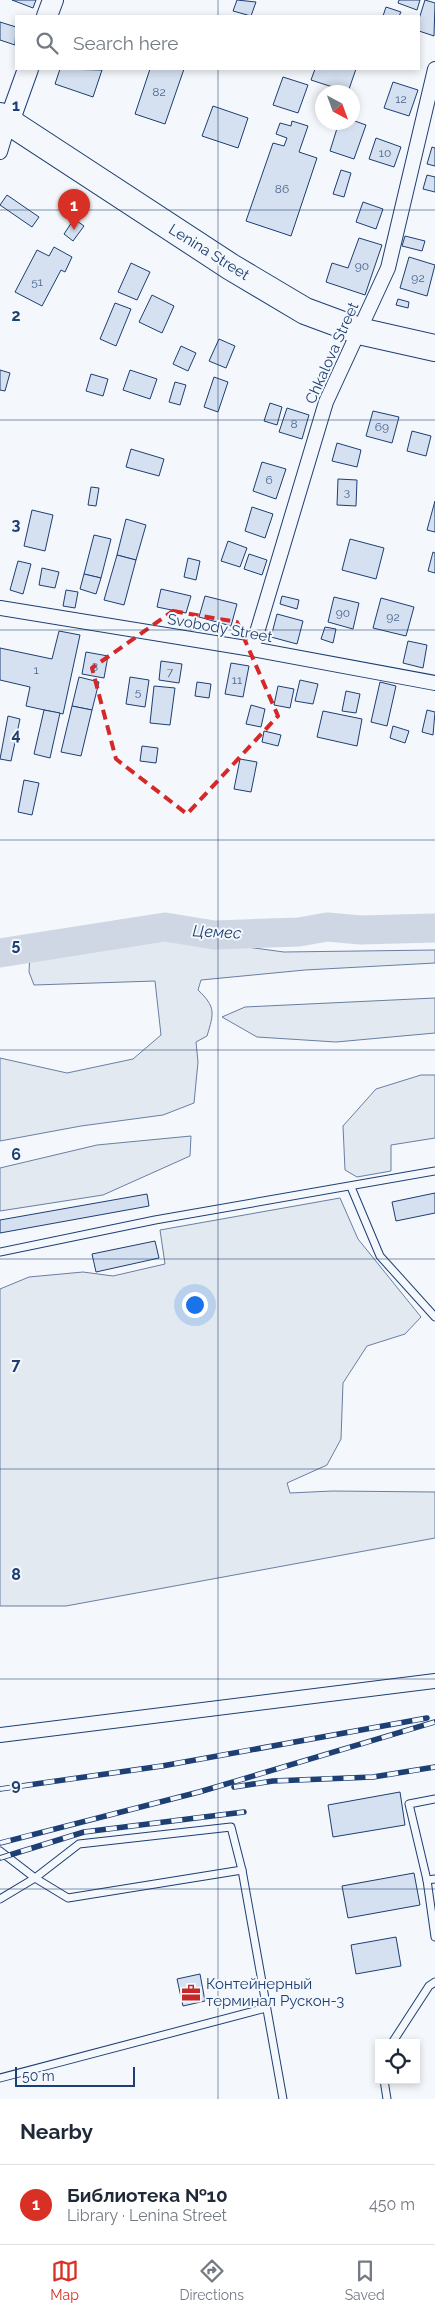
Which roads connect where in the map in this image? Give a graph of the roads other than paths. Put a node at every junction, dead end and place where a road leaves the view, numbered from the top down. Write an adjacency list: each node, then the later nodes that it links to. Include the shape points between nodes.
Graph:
1 (53, 0): 2 (street)
2 (48, 15)
3 (435, 69): 7 (street, Chkalova Street, via 388,268)
4 (28, 70): 5 (street)
5 (5, 119): 6 (street); 7 (highway, Lenina Street, via 231,267 306,311)
6 (0, 152)
7 (359, 331): 8 (highway, Lenina Street); 10 (street, Chkalova Street, via 326,402)
8 (435, 348)
9 (0, 608): 10 (street, Svobody Street)
10 (252, 649): 11 (street, Svobody Street)
11 (435, 683)
12 (435, 1171): 13 (lane)
13 (351, 1187): 14 (lane, via 155,1220); 15 (lane, via 380,1256)
14 (0, 1252)
15 (435, 1317)
16 (435, 1681): 17 (street)
17 (0, 1735)
18 (435, 1799): 23 (lane, via 409,1804)
19 (0, 1851): 21 (lane)
20 (242, 1870): 21 (lane, via 68,1898); 21 (lane, via 231,1827 79,1844); 28 (lane)
21 (35, 1878): 24 (lane)
22 (435, 1879): 23 (lane)
23 (427, 1880): 25 (lane)
24 (0, 1899)
25 (435, 1937)
26 (432, 1984): 27 (lane); 29 (lane)
27 (435, 1991)
28 (266, 2008): 30 (lane); 32 (lane)
29 (395, 2039)
30 (0, 2078)
31 (385, 2084): 33 (lane)
32 (283, 2099)
33 (387, 2099)

